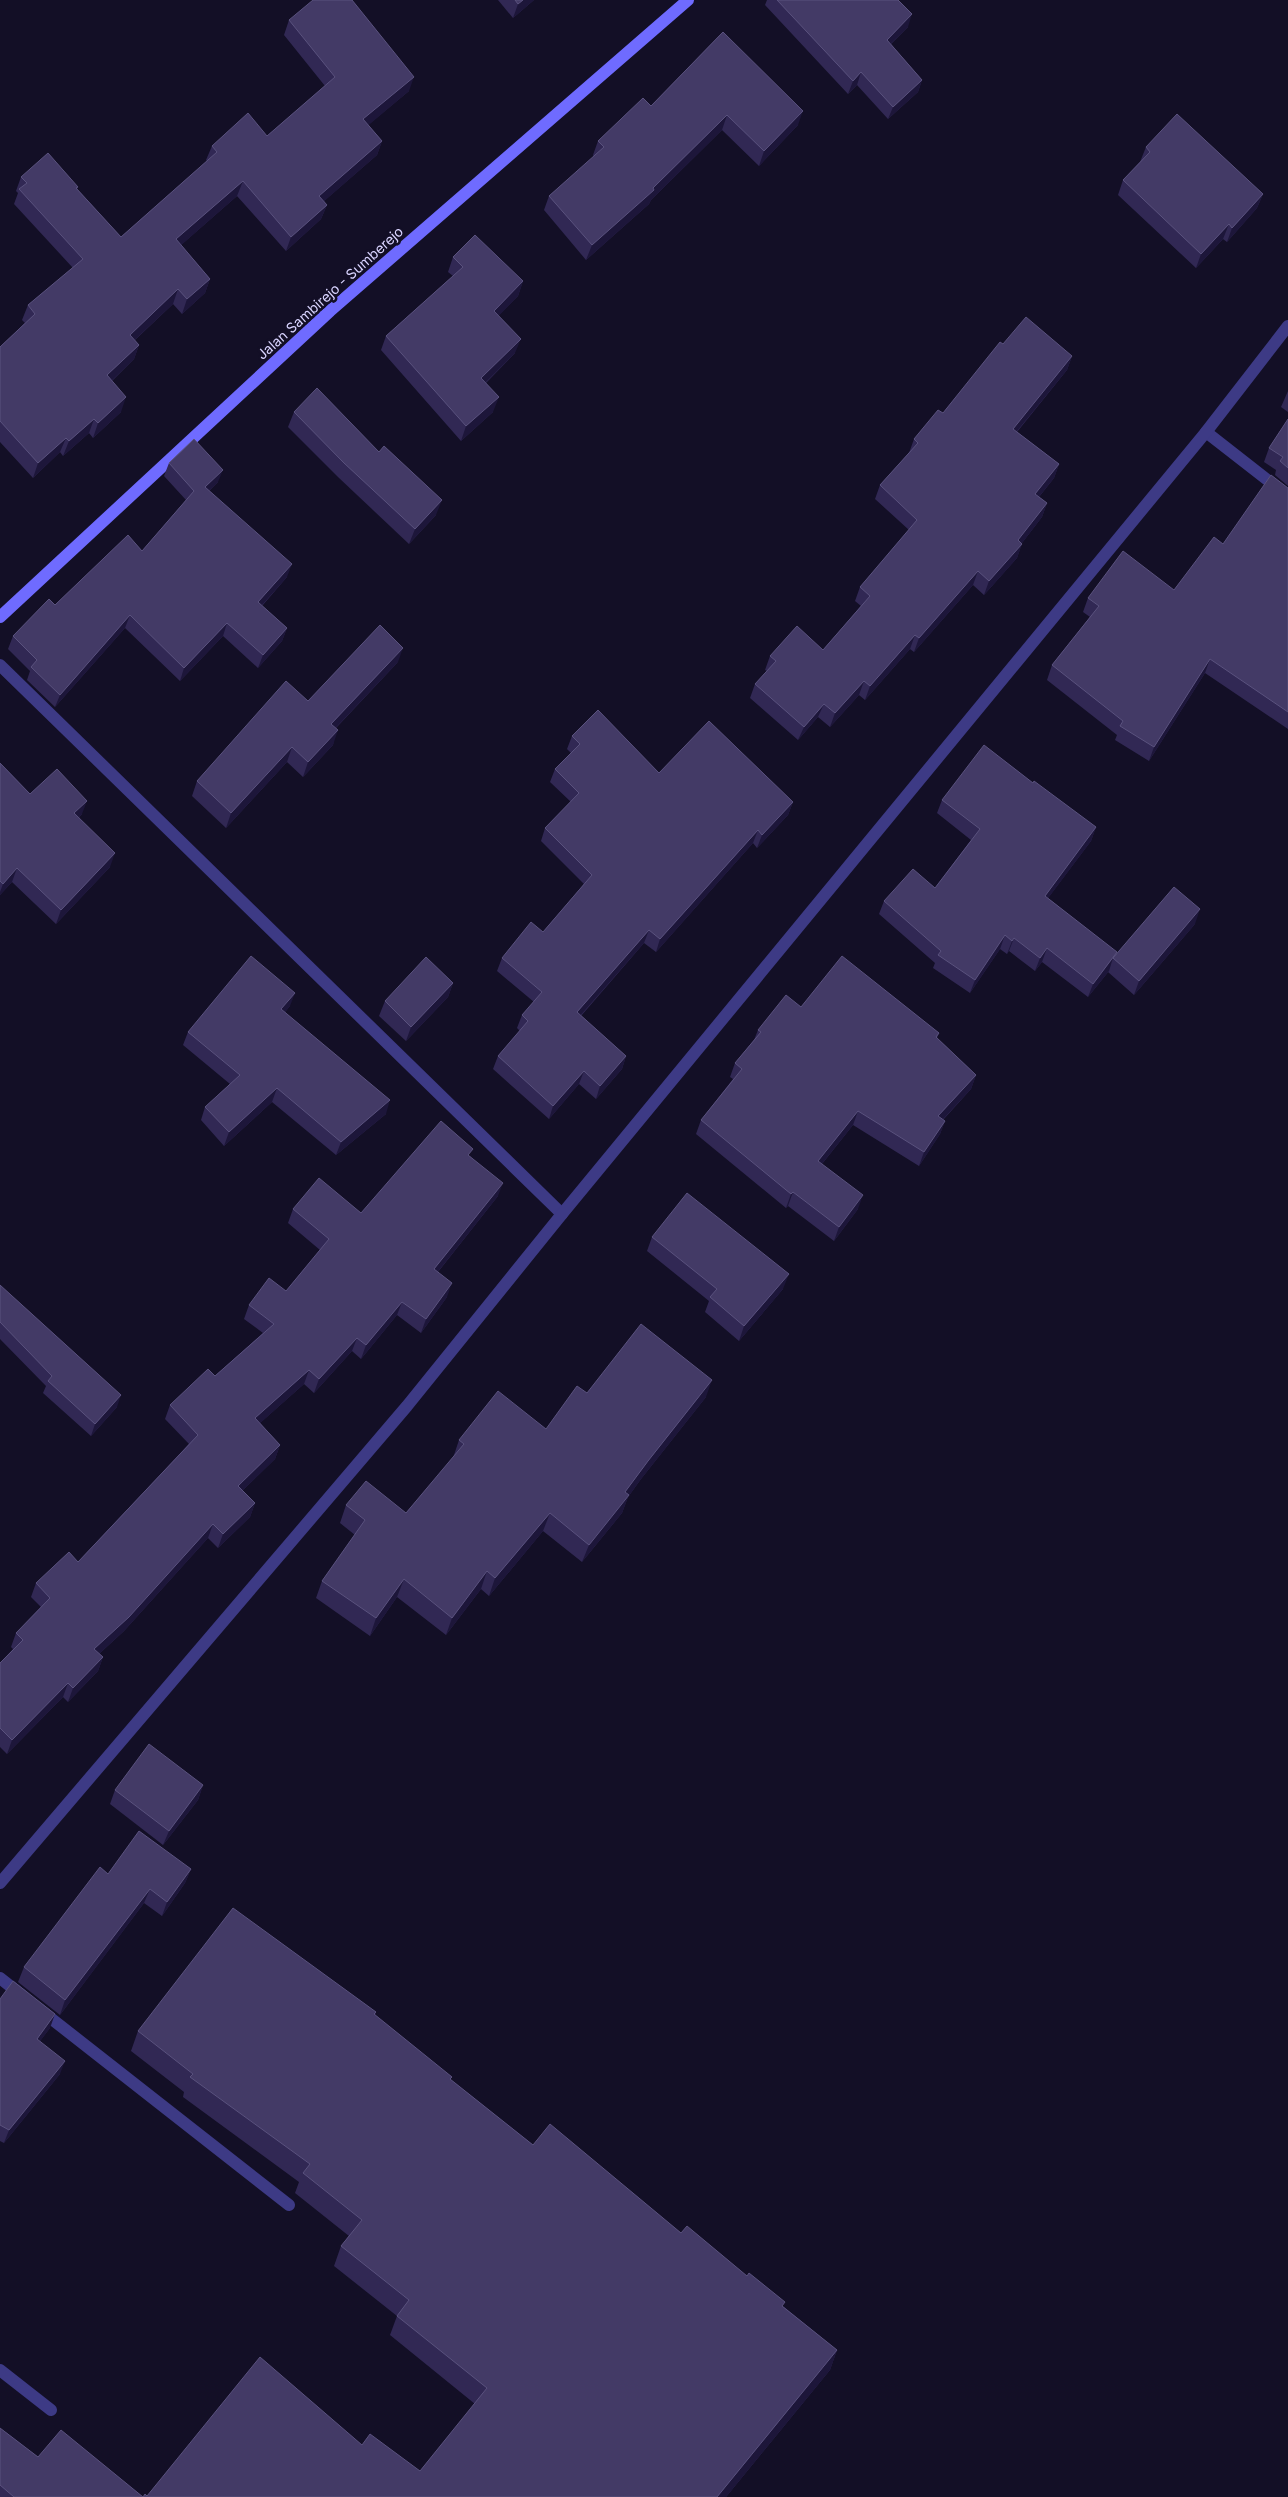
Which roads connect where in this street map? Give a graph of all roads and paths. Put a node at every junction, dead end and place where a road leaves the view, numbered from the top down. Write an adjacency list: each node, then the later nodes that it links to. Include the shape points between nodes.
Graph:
1 (688, 0): 5 (main road, Jalan Sambirejo - Sumberejo, via 330,311)
2 (1288, 326): 3 (street)
3 (1206, 432): 4 (street); 7 (street)
4 (1288, 496)
5 (0, 617)
6 (0, 665): 7 (street)
7 (562, 1214): 8 (street, via 407,1406)
8 (0, 1882)
9 (0, 1978): 10 (street)
10 (289, 2205)
11 (0, 2370): 12 (street)
12 (50, 2410)

